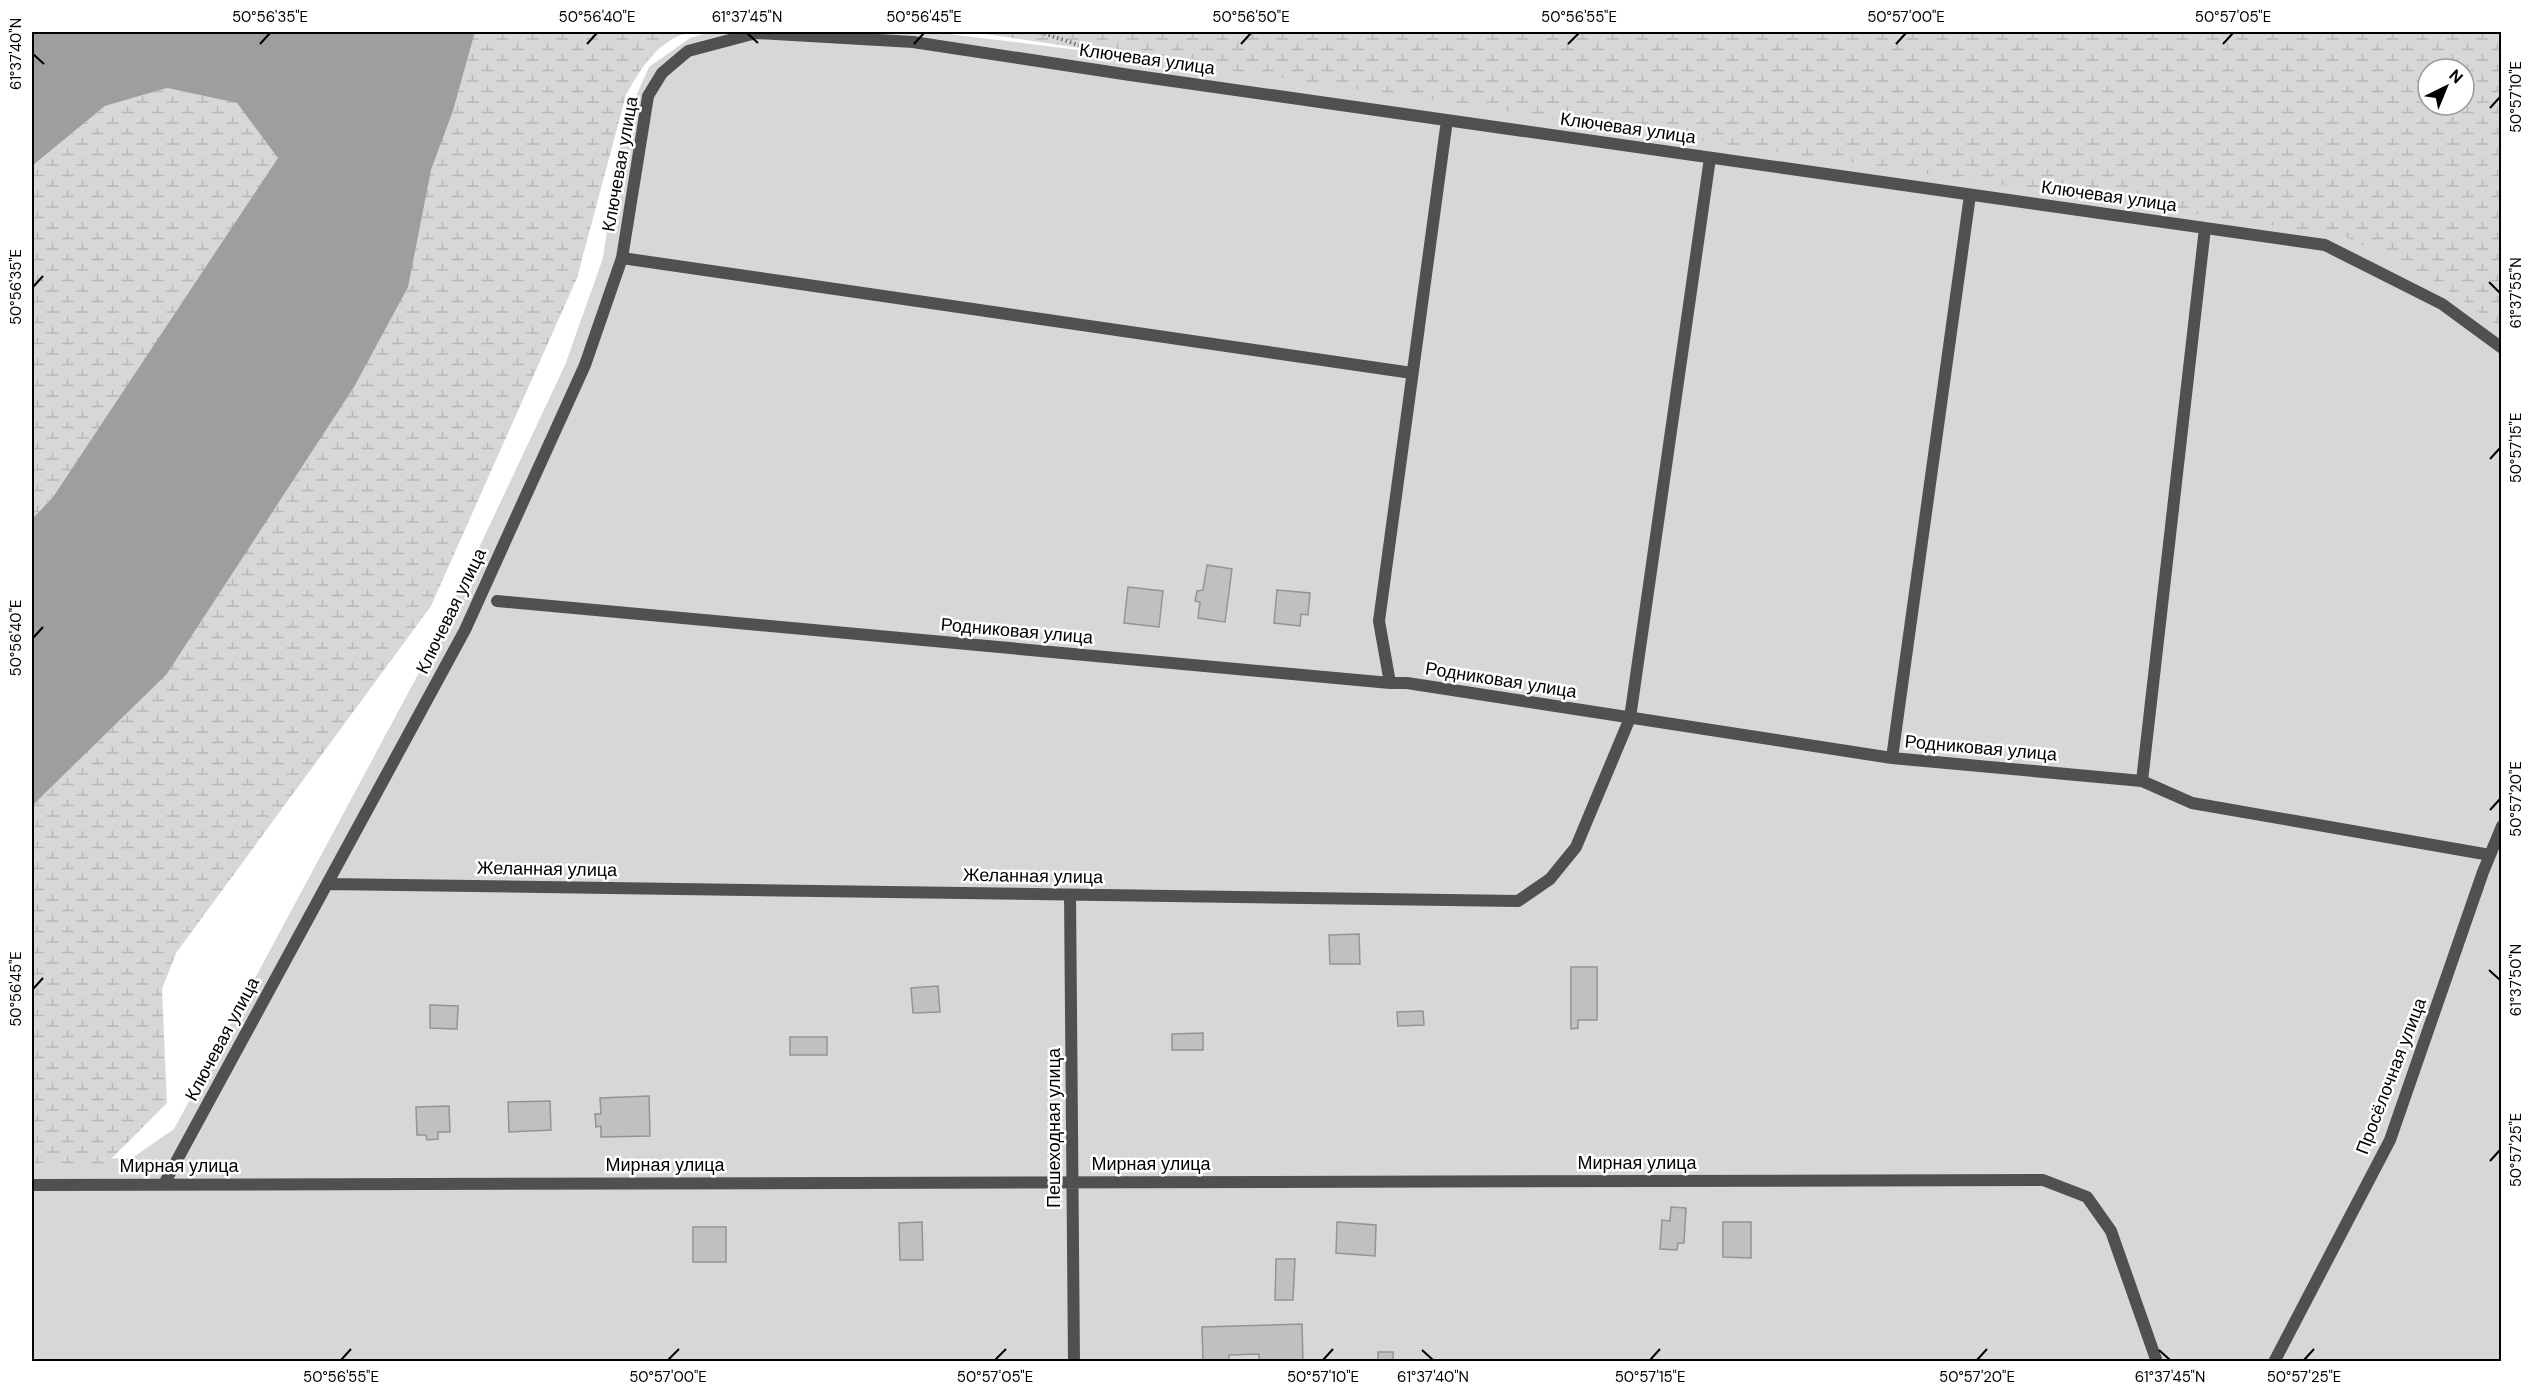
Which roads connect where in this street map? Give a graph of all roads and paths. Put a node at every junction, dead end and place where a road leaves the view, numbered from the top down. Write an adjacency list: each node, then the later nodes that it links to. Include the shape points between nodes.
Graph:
1 (1447, 120): 2 (street, Ключевая улица); 5 (street, Ключевая улица, via 913,42 756,33 688,51 662,73 648,96); 7 (street)
2 (1710, 158): 3 (street, Ключевая улица); 10 (street, Желанная улица)
3 (1970, 195): 4 (street, Ключевая улица); 11 (street)
4 (2205, 228): 6 (street, Ключевая улица, via 2325,245 2442,304); 12 (street)
5 (622, 258): 7 (street); 15 (street, Ключевая улица, via 585,366 465,630)
6 (2502, 348)
7 (1412, 373): 9 (street, via 1378,621)
8 (497, 602): 9 (street, Родниковая улица)
9 (1390, 683): 10 (street, Родниковая улица)
10 (1630, 718): 11 (street, Родниковая улица); 16 (street, Желанная улица, via 1576,847 1550,879 1518,901)
11 (1892, 758): 12 (street, Родниковая улица)
12 (2142, 781): 14 (street, Родниковая улица, via 2192,803)
13 (2502, 826): 14 (street, Просёлочная улица)
14 (2490, 855): 22 (street, Просёлочная улица, via 2390,1140)
15 (327, 884): 16 (street, Желанная улица); 18 (street, Ключевая улица)
16 (1070, 895): 17 (street, Пешеходная улица)
17 (1073, 1182): 18 (street, Мирная улица); 20 (street, Пешеходная улица); 21 (street, Мирная улица, via 2043,1180 2087,1197 2111,1231)
18 (164, 1184): 19 (street, Мирная улица)
19 (32, 1185)
20 (1074, 1362)
21 (2157, 1362)
22 (2274, 1362)

